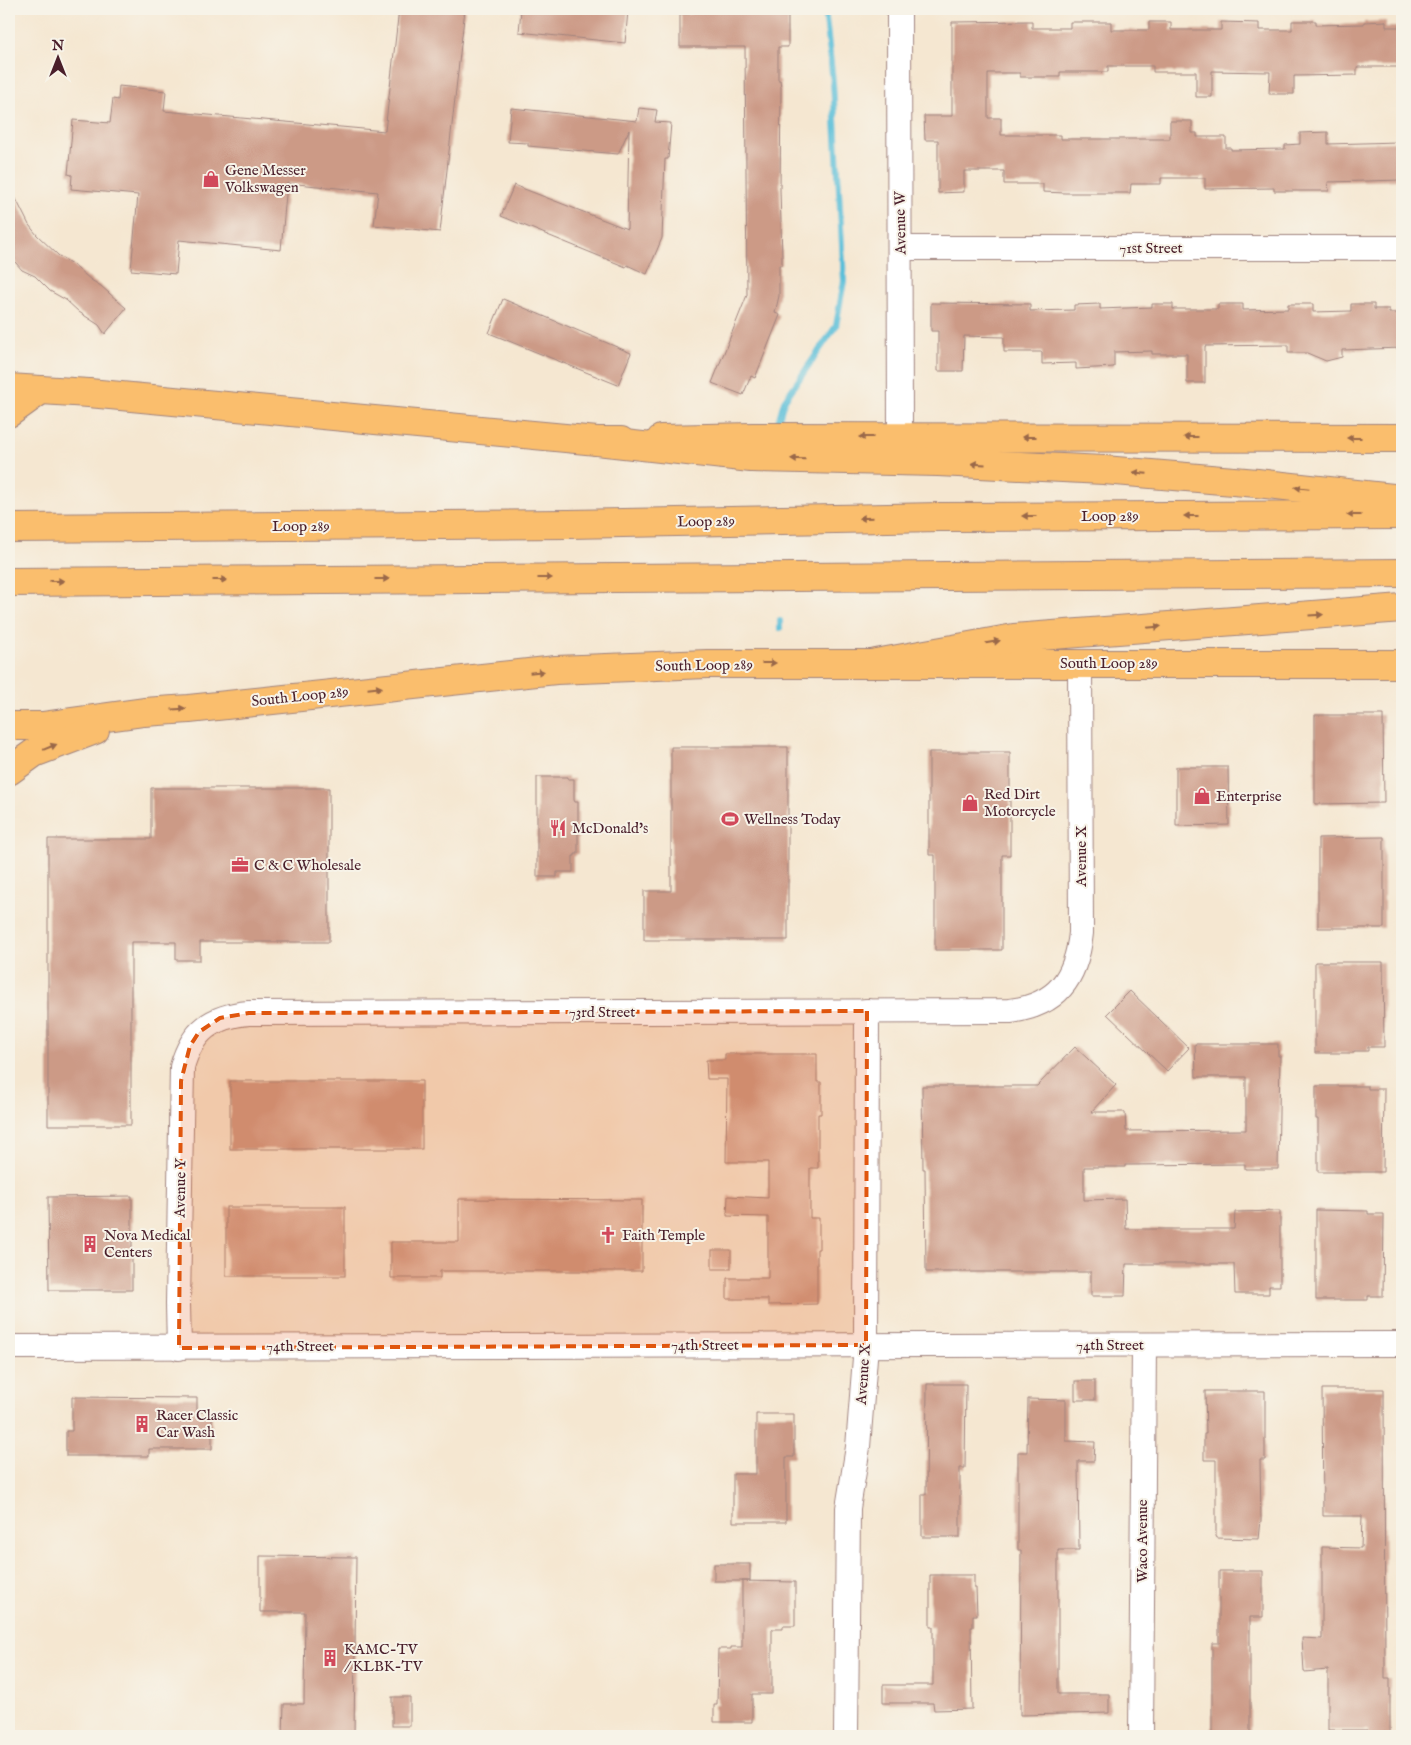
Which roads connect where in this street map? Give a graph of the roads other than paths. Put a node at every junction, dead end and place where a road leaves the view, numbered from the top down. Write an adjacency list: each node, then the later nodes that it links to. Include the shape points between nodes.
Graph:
1 (899, 9): 2 (street, Avenue W)
2 (901, 248): 3 (street, 71st Street); 8 (street, Avenue W)
3 (1402, 248)
4 (9, 377): 6 (main road)
5 (9, 388): 6 (main road)
6 (41, 390): 7 (main road); 10 (main road)
7 (9, 412)
8 (900, 437): 9 (main road, one-way to 8); 10 (main road, one-way to 10)
9 (1402, 438)
10 (597, 442): 11 (main road, one-way to 10, via 1104,470 751,458)
11 (1402, 499)
12 (1402, 515): 13 (main road, Loop 289, one-way to 13)
13 (9, 528)
14 (1402, 572): 15 (main road, one-way to 14)
15 (9, 582)
16 (1402, 608): 17 (main road, one-way to 16, via 1014,638)
17 (876, 663): 18 (main road, South Loop 289); 20 (main road, South Loop 289, one-way to 17, via 556,670 708,664)
18 (1080, 663): 19 (main road, South Loop 289); 26 (street, Avenue X, via 1079,946 1072,970 1058,991 1037,1005)
19 (1402, 664)
20 (144, 712): 23 (main road, South Loop 289); 24 (main road, one-way to 20, via 34,753)
21 (9, 717): 23 (main road)
22 (9, 726): 23 (main road, South Loop 289)
23 (42, 726)
24 (9, 771)
25 (867, 1011): 26 (street, 73rd Street); 27 (street, 73rd Street, via 249,1013 220,1018); 29 (street, Avenue X)
26 (1010, 1011)
27 (199, 1032): 32 (street, Avenue Y, via 182,1067)
28 (1402, 1344): 30 (street, 74th Street)
29 (866, 1345): 30 (street, 74th Street); 32 (street, 74th Street); 33 (street, Avenue X, via 858,1447 848,1508)
30 (1144, 1345): 34 (street, Waco Avenue)
31 (9, 1347): 32 (street, 74th Street)
32 (179, 1348)
33 (846, 1736)
34 (1141, 1736)

